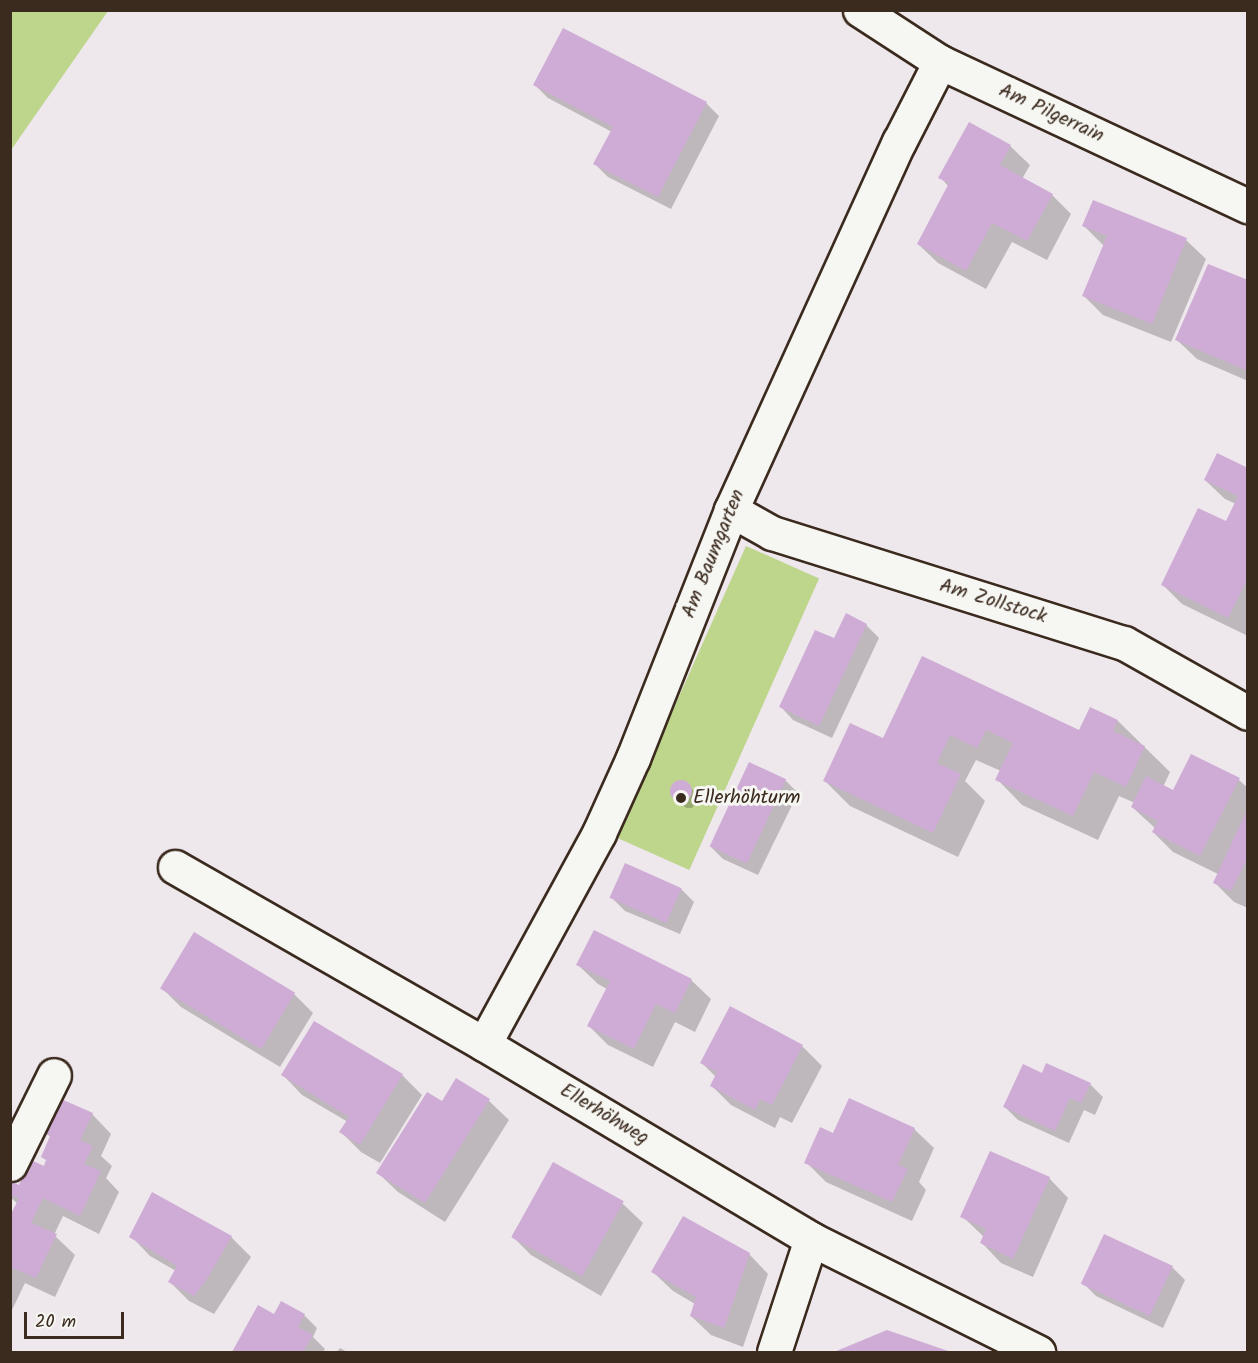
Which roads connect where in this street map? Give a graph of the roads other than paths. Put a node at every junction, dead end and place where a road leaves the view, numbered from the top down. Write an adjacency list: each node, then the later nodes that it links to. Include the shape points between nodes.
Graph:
1 (860, 10): 2 (street, Am Pilgerrain)
2 (940, 62): 3 (street, Am Pilgerrain); 4 (street, Am Baumgarten, via 899,142)
3 (1248, 206)
4 (731, 510): 5 (street, Am Zollstock, via 772,533 1124,643); 7 (street, Am Baumgarten, via 633,758 599,833)
5 (1248, 713)
6 (175, 867): 7 (street, Ellerhöhweg)
7 (484, 1044): 10 (street, Ellerhöhweg)
8 (54, 1075): 9 (street)
9 (10, 1164)
10 (811, 1239): 11 (street); 12 (street, Ellerhöhweg)
11 (774, 1353)
12 (1038, 1353)

